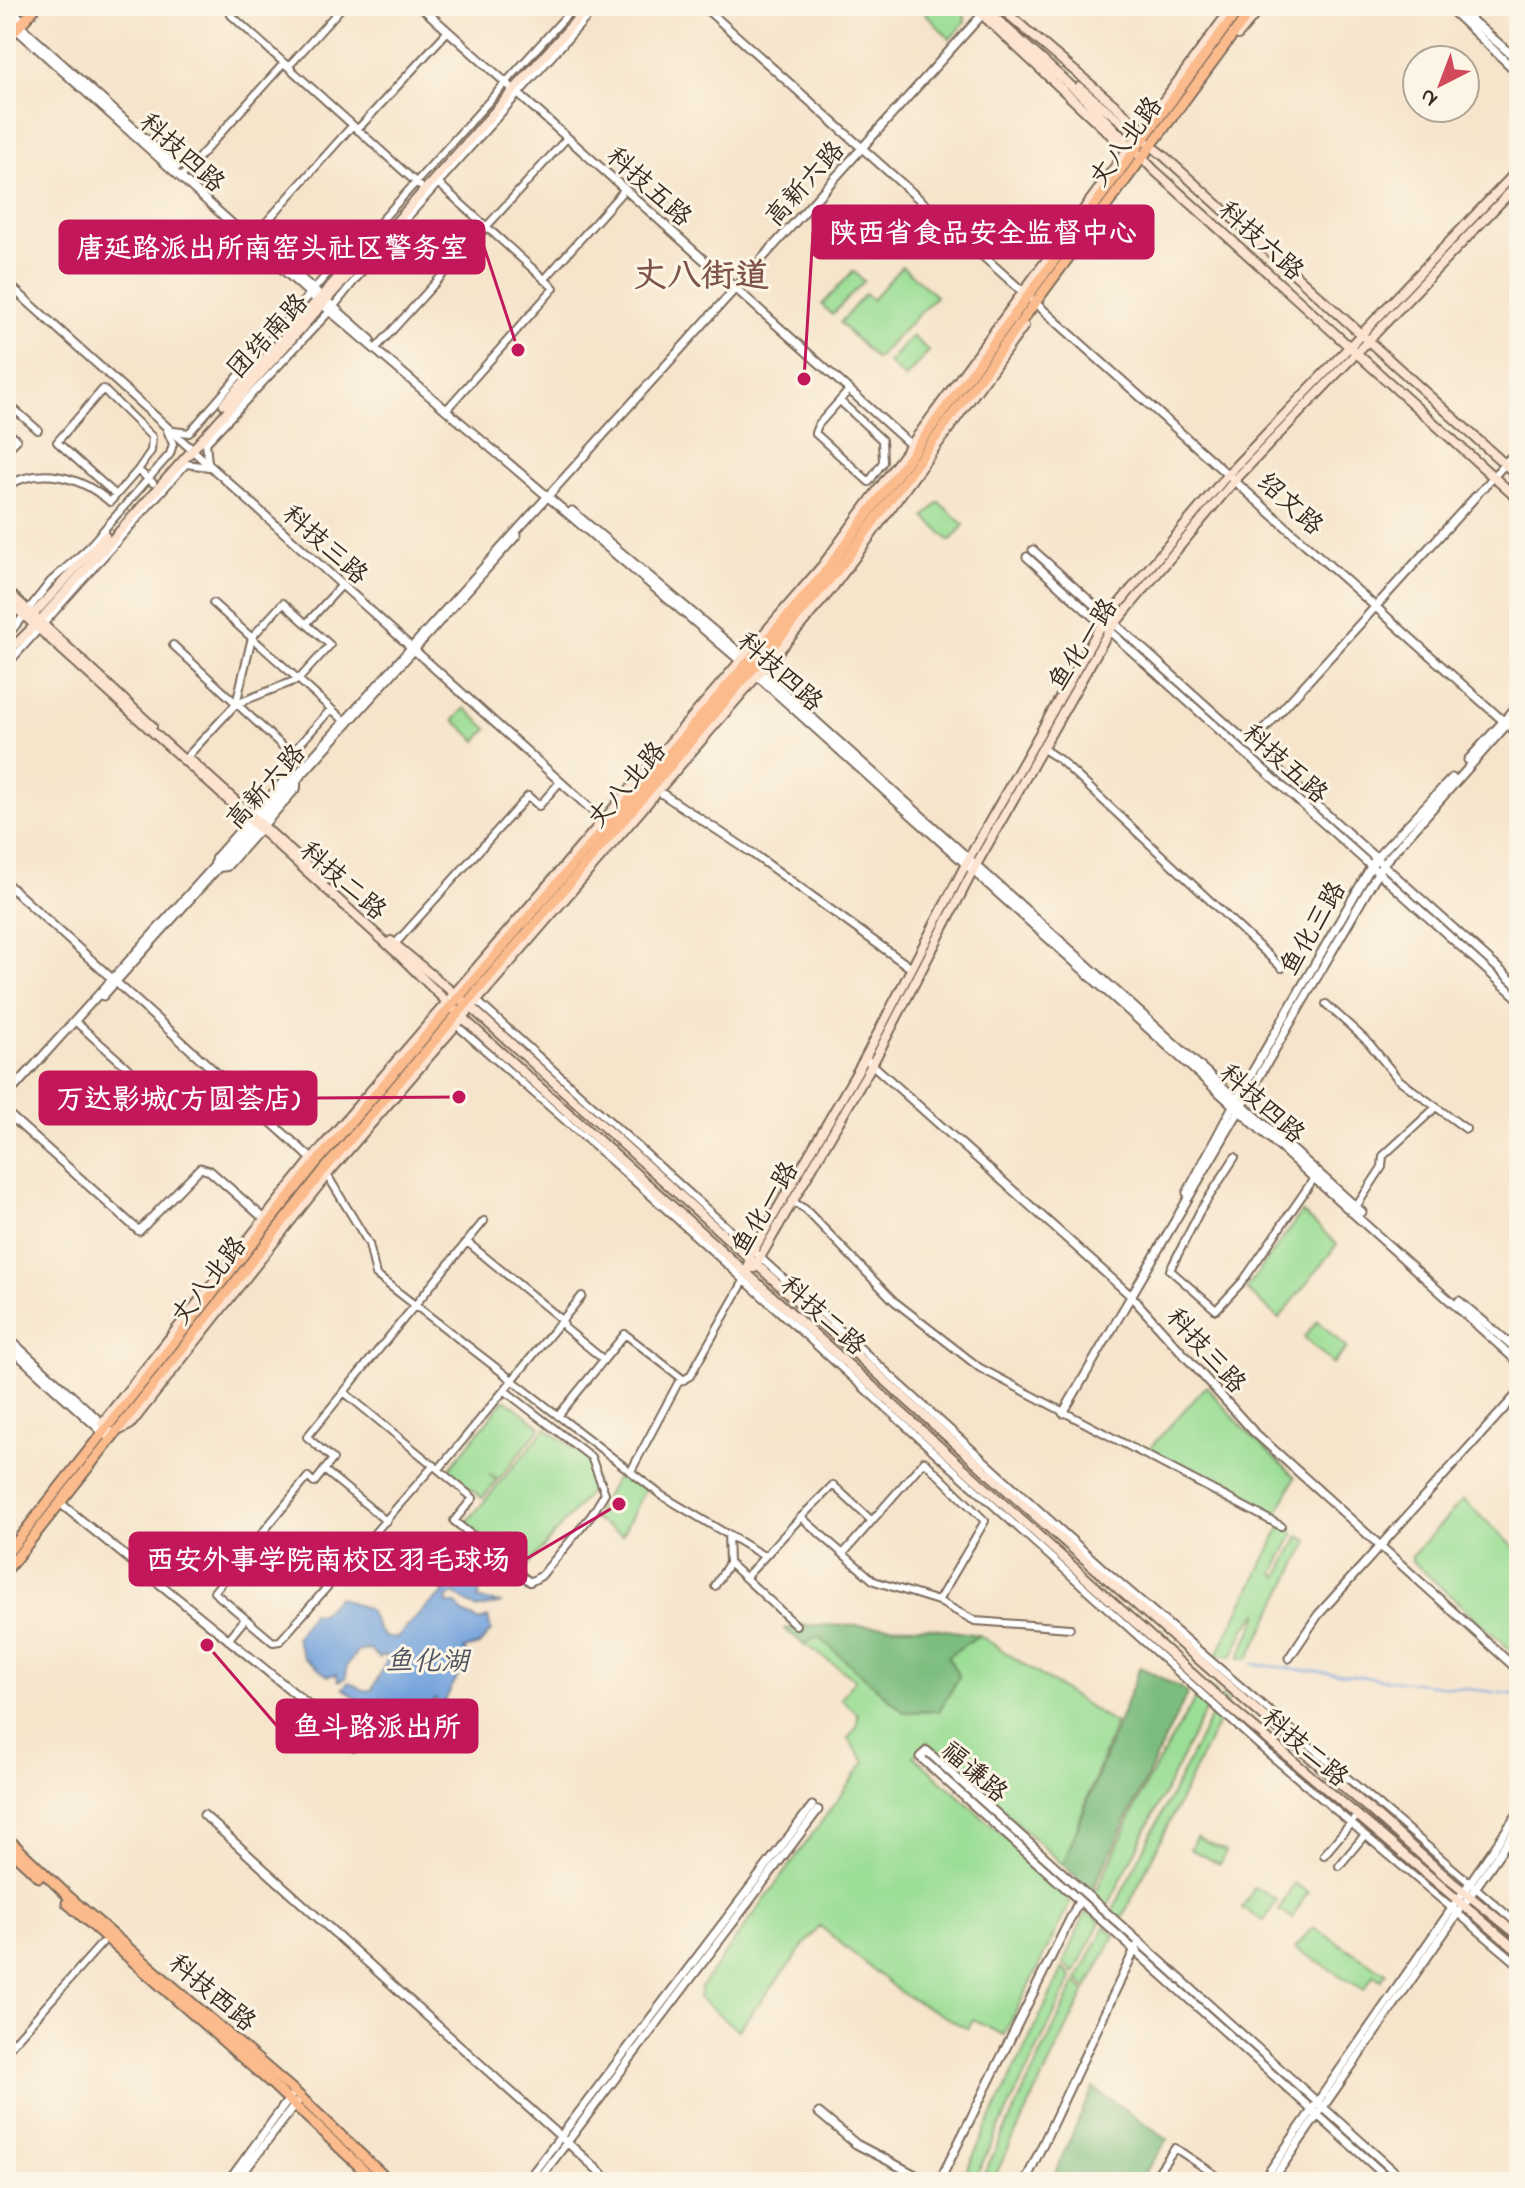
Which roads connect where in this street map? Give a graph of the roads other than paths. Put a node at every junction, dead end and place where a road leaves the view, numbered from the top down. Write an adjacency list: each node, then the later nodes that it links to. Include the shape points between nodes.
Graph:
1 (8, 6): 22 (street)
2 (37, 6): 22 (main road)
3 (343, 6): 25 (street)
4 (420, 6): 23 (street, 科技五路)
5 (575, 6): 27 (street)
6 (582, 6): 27 (main road, 团结南路)
7 (589, 6): 27 (main road, 团结南路)
8 (597, 6): 27 (street)
9 (703, 6): 31 (street, 绍文路)
10 (973, 6): 18 (main road)
11 (999, 6): 30 (main road)
12 (1233, 6): 30 (main road)
13 (1241, 6): 30 (main road, 丈八北路)
14 (1254, 6): 30 (main road, 丈八北路)
15 (1262, 6): 30 (main road)
16 (1447, 6): 26 (street)
17 (1455, 6): 24 (street)
18 (986, 8): 30 (main road, 科技六路); 30 (main road); 31 (street, 高新六路)
19 (6, 13): 22 (street, 科技四路)
20 (231, 15): 25 (street)
21 (6, 20): 22 (street, 科技四路)
22 (14, 30): 33 (street, 科技四路); 44 (street, 科技四路)
23 (448, 31): 27 (street, 科技五路); 28 (street)
24 (1519, 61)
25 (286, 65): 28 (street); 33 (street)
26 (1519, 74)
27 (512, 88): 29 (street, 科技五路); 34 (main road, 团结南路); 36 (main road, 团结南路)
28 (355, 128): 36 (street); 39 (street)
29 (567, 138): 37 (street, 科技五路); 38 (street)
30 (1140, 145): 43 (main road, 丈八北路); 43 (main road); 45 (main road, 科技六路); 47 (main road, 科技六路)
31 (862, 149): 42 (street, 高新六路); 43 (street, 绍文路)
32 (1519, 169): 45 (main road, 鱼化一路)
33 (184, 174): 39 (street, 科技四路)
34 (436, 180): 38 (street); 44 (main road, 团结南路)
35 (1519, 183): 45 (main road, 鱼化一路)
36 (418, 184): 44 (main road, 团结南路)
37 (624, 190): 40 (street); 42 (street, 科技五路)
38 (486, 227): 40 (street); 46 (street)
39 (253, 237): 44 (street, 科技四路)
40 (544, 280): 51 (street, via 554,288)
41 (6, 282): 52 (street, 科技三路)
42 (735, 289): 48 (street, 科技五路); 68 (street, 高新六路)
43 (1031, 298): 58 (main road, 丈八北路); 58 (main road); 62 (street, 绍文路)
44 (321, 300): 46 (street, 科技四路); 51 (street, 科技四路); 52 (street, via 189,433); 56 (main road, 团结南路); 60 (street, via 206,443 204,453)
45 (1366, 336): 47 (main road, 鱼化一路); 59 (main road, 科技六路)
46 (378, 346): 51 (street, 科技四路)
47 (1354, 349): 62 (main road, 鱼化一路); 63 (main road, 科技六路)
48 (849, 390): 49 (street); 58 (street, 科技五路)
49 (840, 401): 49 (street, via 815,433 869,482 883,462 882,440)
50 (6, 402): 54 (street)
51 (447, 408): 68 (street, 科技四路)
52 (165, 427): 56 (street, 科技三路); 65 (street, via 173,450)
53 (6, 430): 55 (street, via 17,440)
54 (38, 430)
55 (6, 445)
56 (189, 447): 60 (street, 科技三路); 65 (main road, 团结南路); 80 (main road, 团结南路)
57 (1519, 448): 59 (street)
58 (918, 452): 90 (main road, 丈八北路); 90 (main road, via 831,590)
59 (1504, 464): 63 (street); 64 (main road, 科技六路)
60 (212, 468): 73 (street, 科技三路); 80 (street, via 186,464)
61 (138, 470): 65 (street); 67 (street); 67 (street, via 151,451 152,437 103,389 57,442)
62 (1232, 477): 79 (street, 绍文路); 82 (main road, 鱼化一路)
63 (1493, 477): 69 (street); 70 (main road, 科技六路)
64 (1519, 477)
65 (151, 481): 80 (main road, 团结南路)
66 (6, 486): 67 (street, via 48,475 77,480 110,502)
67 (116, 495)
68 (549, 496): 87 (street, 高新六路); 90 (street, 科技四路)
69 (1476, 496): 79 (street)
70 (1519, 500)
71 (1033, 550): 74 (street, 科技五路)
72 (1027, 557): 76 (street, 科技五路)
73 (342, 585): 81 (street); 87 (street, 科技三路)
74 (1074, 587): 76 (street); 82 (street, 科技五路)
75 (6, 590): 80 (main road, 科技二路)
76 (1068, 594): 82 (street, 科技五路)
77 (6, 599): 80 (main road, 科技二路)
78 (213, 603): 83 (street)
79 (1376, 606): 97 (street, 绍文路); 99 (street)
80 (33, 620): 84 (street); 86 (main road, 团结南路); 88 (main road, 团结南路); 89 (street); 101 (main road, 科技二路)
81 (307, 623): 83 (street, via 283,603); 91 (street, via 330,645)
82 (1108, 624): 99 (street, 科技五路); 100 (main road, 鱼化一路); 107 (street, 科技五路); 109 (main road, 鱼化一路)
83 (252, 637): 91 (street); 92 (street)
84 (6, 638)
85 (173, 645): 92 (street)
86 (6, 646)
87 (412, 648): 96 (street, 高新六路); 102 (street, 科技三路)
88 (6, 654)
89 (6, 666)
90 (751, 666): 103 (main road, 丈八北路); 105 (main road, 丈八北路); 109 (street, 科技四路)
91 (299, 679): 92 (street); 94 (street)
92 (236, 704): 94 (street, via 291,754); 101 (street)
93 (1519, 704): 97 (street, 鱼化三路)
94 (331, 709): 96 (street)
95 (1519, 711): 97 (street, 鱼化三路)
96 (346, 722): 104 (street, 高新六路)
97 (1505, 723): 98 (street, 绍文路); 108 (street, 鱼化三路)
98 (1519, 735)
99 (1250, 745): 106 (street, 科技五路)
100 (1042, 748): 109 (main road, 鱼化一路); 116 (street)
101 (185, 759): 104 (main road, 科技二路)
102 (560, 782): 105 (street, 科技三路); 114 (street, via 539,806 528,796)
103 (655, 789): 105 (main road, 丈八北路); 115 (street)
104 (256, 822): 114 (main road, 科技二路); 117 (street, 高新六路); 121 (main road, 科技二路)
105 (612, 828): 121 (main road, 丈八北路); 121 (main road)
106 (1343, 829): 107 (street); 108 (street, 科技五路)
107 (1337, 836): 110 (street, 科技五路)
108 (1379, 861): 110 (street, 鱼化三路); 112 (street, 科技五路)
109 (971, 864): 115 (main road, 鱼化一路); 123 (main road, 鱼化一路); 127 (street, 科技四路)
110 (1374, 869): 113 (street, 科技五路); 127 (street, 鱼化三路)
111 (6, 883): 117 (street)
112 (1419, 897): 113 (street); 118 (street, 科技五路)
113 (1413, 904): 119 (street, 科技五路)
114 (395, 944): 121 (main road, 科技二路)
115 (911, 968): 123 (main road, 鱼化一路)
116 (1282, 968)
117 (114, 981): 122 (street, 高新六路); 125 (street, 高新六路); 132 (street)
118 (1519, 987)
119 (1519, 999)
120 (1326, 1004): 128 (street)
121 (459, 1005): 132 (main road, 丈八北路); 132 (main road); 139 (main road, 科技二路); 140 (main road, 科技二路)
122 (78, 1024): 124 (street); 126 (street, 高新六路)
123 (869, 1061): 134 (main road, 鱼化一路); 139 (main road, 鱼化一路); 141 (street, 科技三路)
124 (130, 1070)
125 (6, 1097)
126 (6, 1103)
127 (1238, 1104): 133 (street, 科技四路); 135 (street, 科技四路); 141 (street, 鱼化三路)
128 (1434, 1109): 130 (street); 135 (street, via 1383,1156 1382,1167)
129 (6, 1112): 136 (street, via 139,1231 200,1168)
130 (1466, 1129)
131 (1235, 1157): 133 (street, via 1170,1270 1216,1310 1243,1281)
132 (320, 1167): 136 (main road, 丈八北路); 143 (street, via 369,1244 376,1275); 156 (main road, 丈八北路)
133 (1315, 1177): 147 (street, 科技四路)
134 (793, 1202): 139 (main road, 鱼化一路); 154 (street, via 937,1338 1001,1381)
135 (1356, 1207): 147 (street, 科技四路)
136 (266, 1220): 156 (main road, 丈八北路)
137 (484, 1221): 138 (street)
138 (467, 1242): 143 (street); 144 (street)
139 (755, 1257): 140 (main road, 鱼化一路); 194 (main road, 科技二路)
140 (745, 1278): 149 (street); 157 (street); 187 (main road, 科技二路)
141 (1130, 1295): 154 (street, 鱼化三路); 168 (street, 科技三路, via 1253,1431)
142 (582, 1296): 144 (street)
143 (416, 1305): 150 (street); 153 (street)
144 (562, 1320): 148 (street); 150 (street)
145 (6, 1336): 156 (street)
146 (6, 1344): 156 (street)
147 (1518, 1358)
148 (604, 1360): 149 (street, via 625,1334); 155 (street)
149 (684, 1380): 161 (street)
150 (512, 1381): 151 (street); 155 (street)
151 (504, 1390): 159 (street); 159 (street, via 591,1457 605,1493 541,1576 530,1582 454,1521 473,1498)
152 (1519, 1392): 168 (street)
153 (345, 1393): 159 (street); 160 (street, via 307,1437 333,1459)
154 (1063, 1413): 166 (street)
155 (558, 1416): 161 (street)
156 (107, 1431): 162 (main road, 丈八北路); 170 (main road, 丈八北路)
157 (932, 1452): 158 (street); 187 (street)
158 (924, 1461): 165 (street); 176 (street, via 985,1521)
159 (437, 1467): 164 (street)
160 (324, 1470): 164 (street); 177 (street, via 314,1483 308,1477 214,1592)
161 (631, 1471): 167 (street)
162 (60, 1503): 173 (main road, 丈八北路); 180 (street)
163 (801, 1517): 165 (street, via 833,1485); 169 (street); 171 (street)
164 (386, 1521): 177 (street, via 285,1638 273,1642)
165 (872, 1521): 169 (street)
166 (1281, 1526)
167 (728, 1534): 171 (street); 172 (street)
168 (1380, 1546): 181 (street, via 1318,1615); 182 (street, 科技三路)
169 (843, 1554): 176 (street, via 874,1581)
170 (6, 1555)
171 (764, 1556): 174 (street)
172 (729, 1563): 174 (street); 175 (street)
173 (6, 1571)
174 (745, 1578): 178 (street)
175 (715, 1586)
176 (938, 1601): 179 (street, via 975,1621)
177 (245, 1619): 180 (street)
178 (796, 1625)
179 (1070, 1628)
180 (228, 1640): 183 (street)
181 (1289, 1658)
182 (1519, 1671)
183 (354, 1747)
184 (815, 1808): 209 (street)
185 (1519, 1812): 194 (street)
186 (204, 1815): 209 (street)
187 (1353, 1820): 189 (street); 192 (street); 196 (main road, 科技二路)
188 (1519, 1825): 194 (street)
189 (1364, 1836): 193 (street); 196 (street)
190 (6, 1837): 205 (main road, 科技西路)
191 (6, 1846): 205 (main road, 科技西路)
192 (1324, 1855)
193 (1339, 1866)
194 (1469, 1890): 196 (street); 197 (street); 198 (main road, 科技二路)
195 (1079, 1901): 199 (street, 福谦路, via 920,1757 927,1751); 201 (street, 福谦路); 218 (street)
196 (1456, 1908): 202 (main road, 科技二路); 203 (street); 206 (street)
197 (1519, 1925)
198 (1519, 1936)
199 (1138, 1942): 201 (street); 206 (street, 福谦路)
200 (102, 1943): 204 (street)
201 (1134, 1951): 207 (street, 福谦路); 219 (street)
202 (1519, 1952)
203 (1519, 1965)
204 (6, 2051)
205 (295, 2098): 210 (street); 211 (street); 212 (main road, 科技西路); 213 (main road, 科技西路)
206 (1319, 2104): 207 (street); 225 (street, 福谦路)
207 (1314, 2112): 222 (street); 223 (street); 224 (street, 福谦路)
208 (819, 2113): 217 (street, via 856,2144)
209 (563, 2140): 214 (street); 215 (street); 216 (street)
210 (228, 2182)
211 (236, 2182)
212 (376, 2182)
213 (390, 2182)
214 (526, 2182)
215 (537, 2182)
216 (611, 2182)
217 (929, 2182)
218 (939, 2182)
219 (1025, 2182)
220 (1151, 2182): 221 (street, via 1175,2148)
221 (1226, 2182)
222 (1262, 2182)
223 (1271, 2182)
224 (1392, 2182)
225 (1406, 2182)

